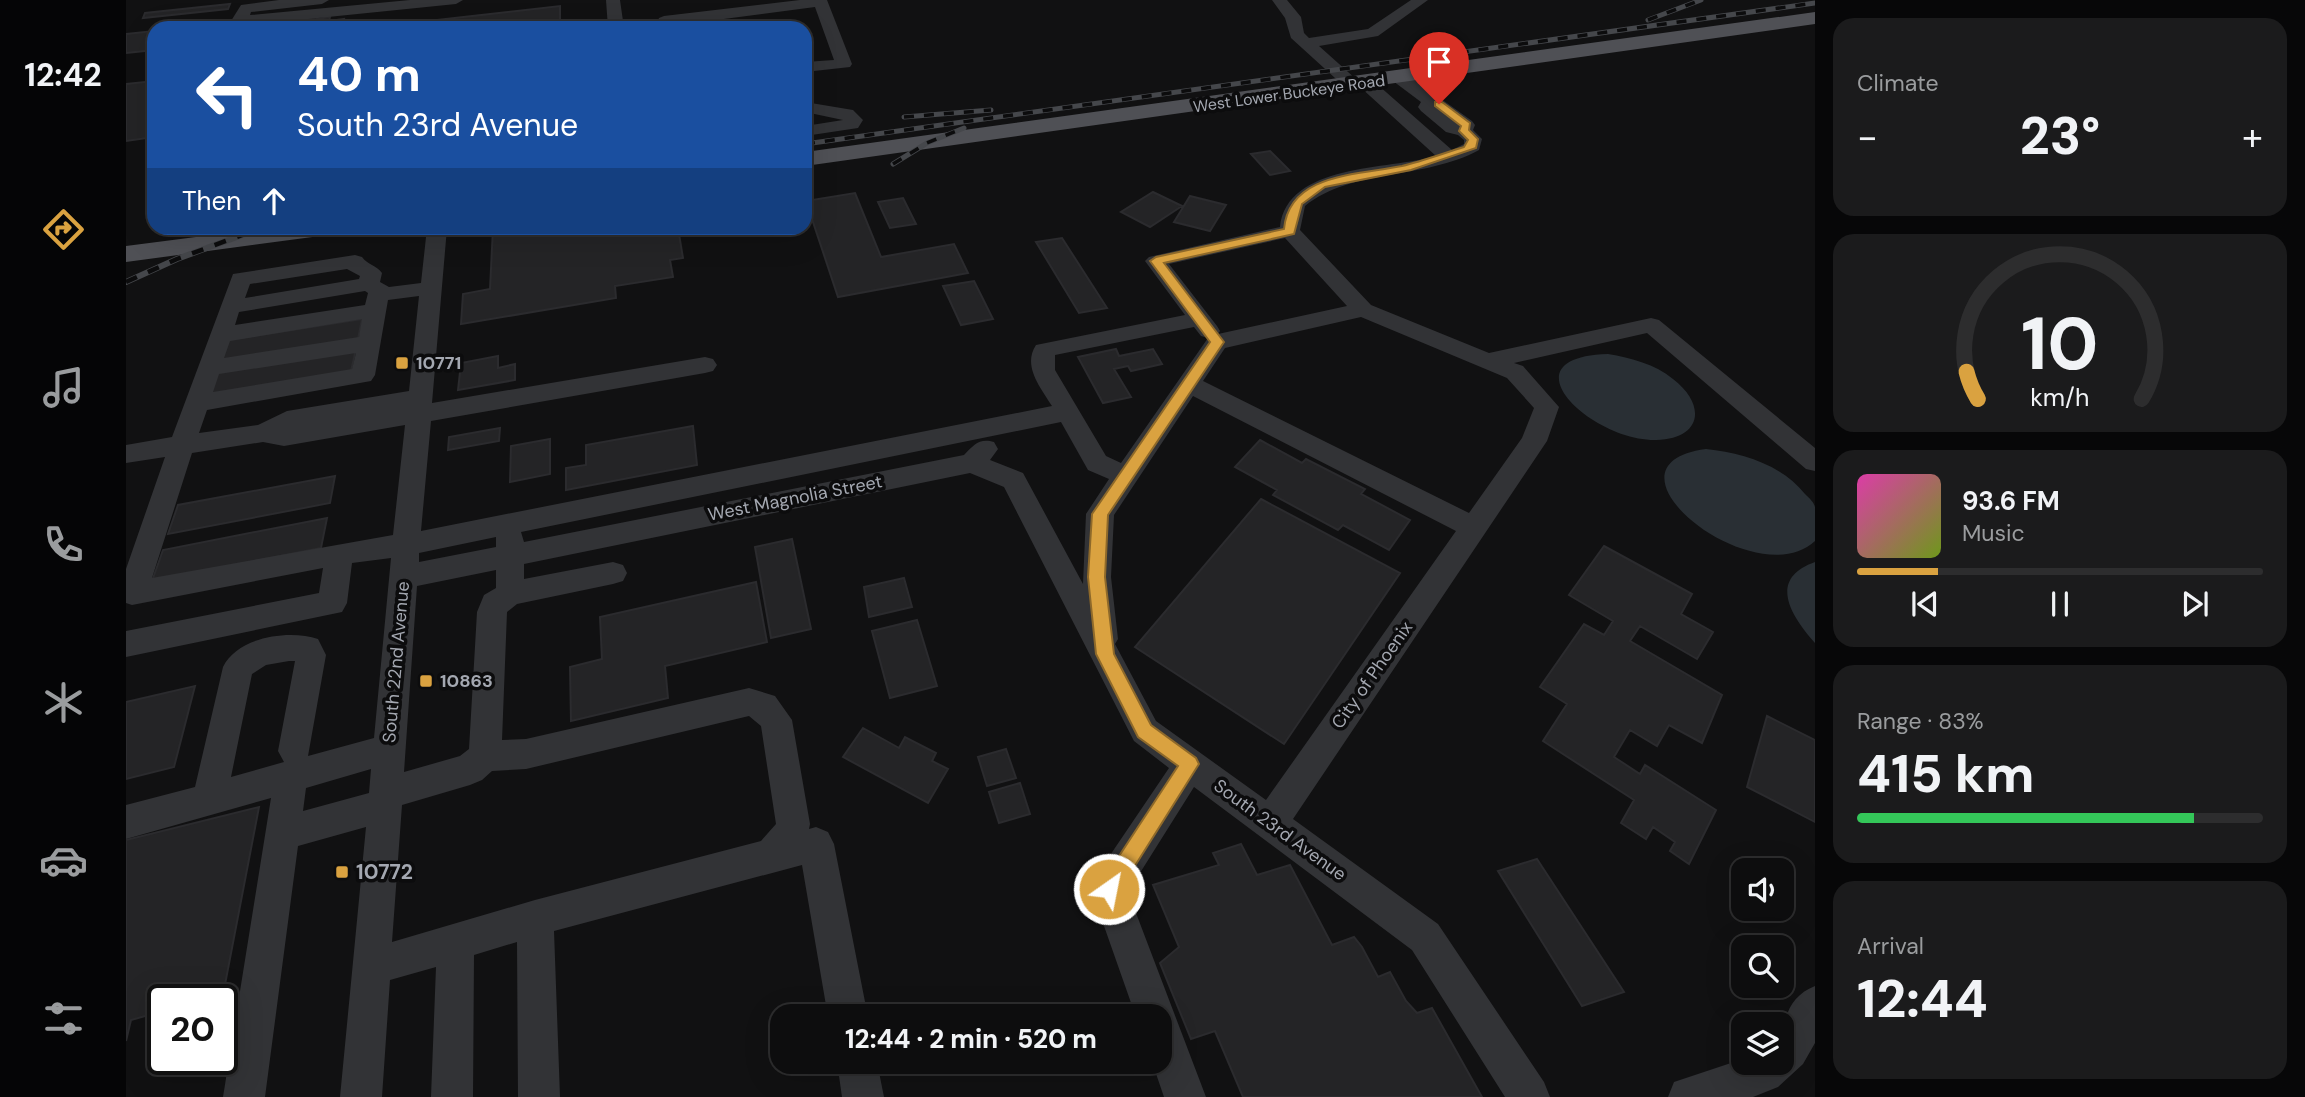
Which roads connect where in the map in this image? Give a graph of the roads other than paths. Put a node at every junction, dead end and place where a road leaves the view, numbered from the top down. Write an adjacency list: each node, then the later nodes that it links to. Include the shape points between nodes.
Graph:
1 (322, 0): 6 (street, via 246,8 239,21)
2 (456, 0): 6 (street)
3 (613, 0): 8 (street)
4 (1279, 0): 10 (street)
5 (1421, 0): 10 (street, via 1376,32)
6 (335, 6)
7 (1815, 18): 12 (main road, West Lower Buckeye Road)
8 (615, 21)
9 (664, 21): 11 (street, via 821,2 844,64)
10 (1306, 43): 13 (street)
11 (812, 66)
12 (1399, 78): 13 (main road, West Lower Buckeye Road); 16 (street, via 1430,102 1427,107 1452,128 1473,139 1473,146)
13 (1358, 83): 16 (street); 17 (main road, West Lower Buckeye Road)
14 (812, 108): 15 (street, via 848,114 854,120)
15 (812, 130)
16 (1448, 157): 18 (street, via 1322,185 1297,203)
17 (812, 158)
18 (1290, 232): 24 (street, City of Phoenix); 25 (street, via 1156,261)
19 (268, 235): 21 (main road)
20 (437, 235): 22 (street, South 22nd Avenue)
21 (126, 254)
22 (431, 288): 23 (street); 34 (street, South 22nd Avenue)
23 (374, 295): 26 (street); 26 (street, via 230,307); 28 (street)
24 (1363, 310): 27 (street); 29 (street, City of Phoenix)
25 (1200, 319): 27 (street); 35 (street, via 1044,350 1043,370)
26 (220, 335): 31 (street)
27 (1217, 342): 32 (street)
28 (369, 343): 31 (street); 33 (street, via 363,375)
29 (1488, 361): 38 (street, via 1651,325); 42 (street, City of Phoenix, via 1515,372 1547,407 1534,441)
30 (705, 365): 34 (street)
31 (208, 368): 33 (street)
32 (1188, 384): 40 (street); 42 (street)
33 (196, 403): 36 (street)
34 (420, 406): 36 (street, via 284,437 263,433); 43 (street, South 22nd Avenue)
35 (1071, 419): 39 (street, West Magnolia Street, via 991,444); 40 (street, via 1097,463); 41 (street, West Magnolia Street)
36 (182, 445): 37 (street); 48 (street)
37 (126, 454)
38 (1815, 462)
39 (972, 463): 45 (street, West Magnolia Street); 51 (street, South 23rd Avenue, via 1014,480)
40 (1126, 476): 51 (street, via 1100,514 1097,577)
41 (511, 524): 43 (street, West Magnolia Street); 45 (street)
42 (1474, 528): 59 (street, City of Phoenix)
43 (406, 545): 44 (street, West Magnolia Street); 47 (street, South 22nd Avenue)
44 (339, 555): 48 (street, West Magnolia Street); 50 (street, via 332,603)
45 (509, 556): 47 (street, West Magnolia Street); 49 (street)
46 (613, 573): 49 (street)
47 (403, 577): 52 (street, South 22nd Avenue)
48 (129, 594)
49 (510, 594): 53 (street, via 494,604 492,612)
50 (126, 644)
51 (1105, 654): 55 (street, South 23rd Avenue, via 1145,731)
52 (389, 749): 54 (street); 57 (street, South 22nd Avenue)
53 (485, 756): 57 (street, via 470,769); 61 (street, via 526,754 749,702 764,706 776,720 793,824 787,840)
54 (292, 764): 56 (street); 56 (street, via 311,655 307,648 246,659 238,667); 60 (street)
55 (1190, 764): 59 (street, South 23rd Avenue); 66 (street, via 1109,889)
56 (209, 799): 58 (street)
57 (385, 799): 60 (street); 64 (street, South 22nd Avenue)
58 (126, 822)
59 (1270, 823): 78 (street, South 23rd Avenue, via 1425,937)
60 (284, 833): 72 (street)
61 (771, 856): 62 (street); 65 (street, via 816,844)
62 (535, 918): 63 (street); 75 (street)
63 (456, 942): 64 (street); 74 (street)
64 (371, 967): 73 (street, South 22nd Avenue)
65 (846, 1004)
66 (1151, 1004)
67 (1815, 1005): 68 (street)
68 (1794, 1042)
69 (1172, 1062): 77 (street)
70 (859, 1074): 76 (street)
71 (1758, 1075): 79 (street)
72 (244, 1097)
73 (360, 1097)
74 (452, 1097)
75 (539, 1097)
76 (863, 1097)
77 (1185, 1097)
78 (1529, 1097)
79 (1689, 1097)

